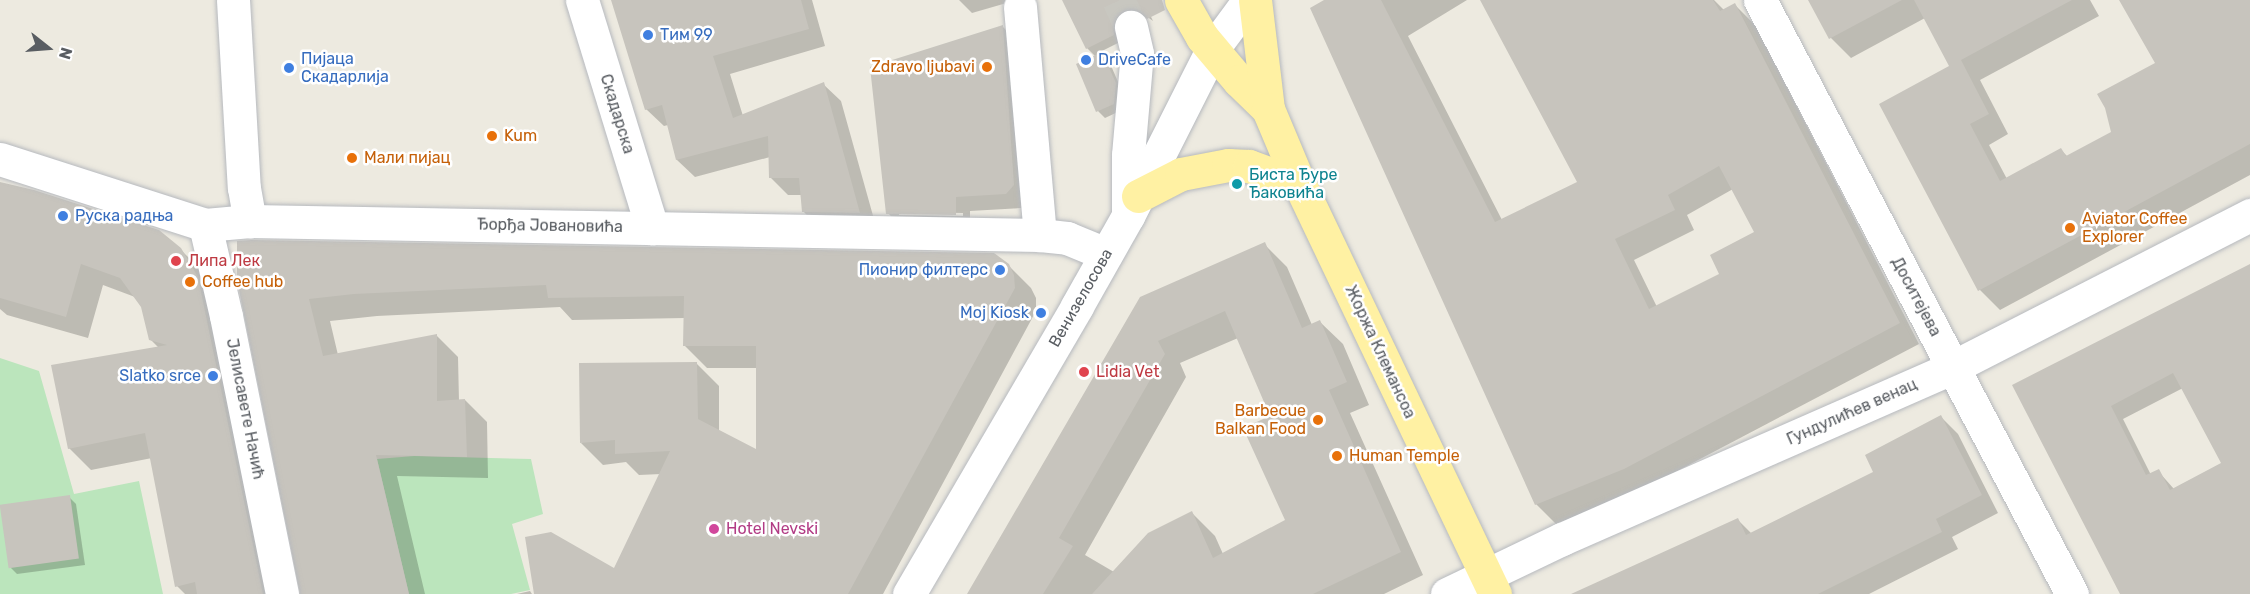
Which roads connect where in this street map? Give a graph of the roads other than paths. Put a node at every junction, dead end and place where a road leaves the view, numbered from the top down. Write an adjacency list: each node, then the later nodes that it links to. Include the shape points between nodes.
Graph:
1 (233, 0): 15 (street, via 244,188)
2 (582, 0): 17 (street, Скадарска)
3 (1181, 0): 9 (main road, Жоржа Клемансоа)
4 (1249, 0): 9 (street, Венизелосова)
5 (1255, 0): 10 (main road, Жоржа Клемансоа)
6 (1760, 0): 20 (street, Доситејева)
7 (1020, 7): 18 (street)
8 (1131, 27): 13 (street, via 1137,53 1128,155)
9 (1212, 50): 10 (main road, Жоржа Клемансоа); 13 (street, Венизелосова)
10 (1268, 109): 12 (main road, Жоржа Клемансоа)
11 (0, 159): 16 (street, Ђорђа Јовановића)
12 (1300, 185): 13 (main road, via 1249,166 1228,165 1181,174); 21 (main road, Жоржа Клемансоа)
13 (1133, 206): 19 (street, Венизелосова)
14 (2250, 215): 20 (street, Гундулићев венац)
15 (250, 221): 16 (street, Ђорђа Јовановића); 17 (street, Ђорђа Јовановића)
16 (205, 225): 22 (street, Јелисавете Начић)
17 (652, 228): 18 (street, Ђорђа Јовановића)
18 (1040, 235): 19 (street, Ђорђа Јовановића, via 1067,238)
19 (1106, 254): 23 (street, Венизелосова)
20 (1953, 367): 21 (street, Гундулићев венац, via 1573,534); 25 (street, Доситејева)
21 (1490, 585): 24 (street, Гундулићев венац)
22 (282, 594)
23 (909, 594)
24 (1447, 594)
25 (2072, 594)

